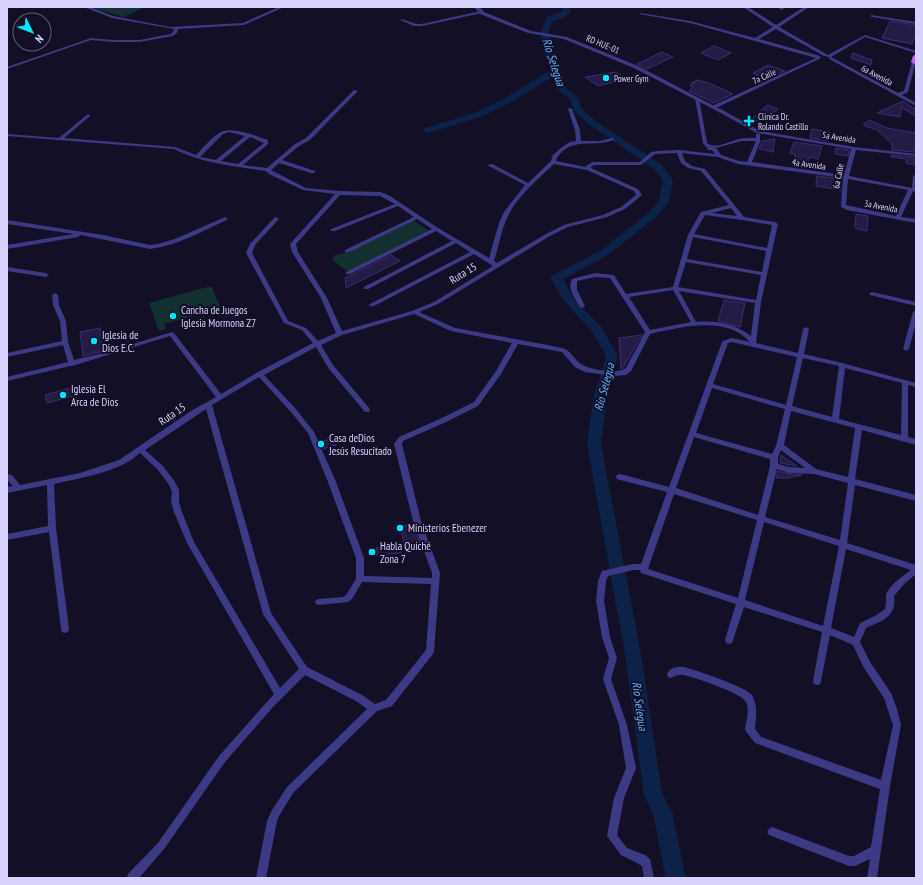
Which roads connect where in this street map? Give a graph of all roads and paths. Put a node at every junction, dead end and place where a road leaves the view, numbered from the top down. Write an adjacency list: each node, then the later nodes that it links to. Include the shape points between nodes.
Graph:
1 (86, 7): 13 (street, via 112,17)
2 (282, 7): 13 (street, via 244,24)
3 (445, 7): 4 (street)
4 (477, 7): 7 (street, RD HUE-01)
5 (745, 7): 12 (street)
6 (807, 7): 12 (street)
7 (481, 12): 10 (street, via 422,25); 21 (street, RD HUE-01, via 537,34 560,37 636,67)
8 (641, 14): 14 (street, via 690,22)
9 (872, 16): 11 (street)
10 (402, 20)
11 (916, 23)
12 (776, 27): 14 (street); 16 (street)
13 (176, 28): 18 (street, via 172,35 139,41 91,39)
14 (755, 40): 16 (street)
15 (916, 52): 16 (street, 7a Calle, via 865,36)
16 (824, 57): 20 (street, 6a Avenida); 24 (street, 7a Calle)
17 (915, 60): 20 (street, via 906,92)
18 (7, 68)
19 (356, 91): 40 (street, via 308,139)
20 (898, 95): 22 (street, 6a Avenida)
21 (697, 98): 24 (street, RD HUE-01); 33 (street, via 705,143)
22 (916, 105)
23 (570, 109): 32 (street, via 578,127)
24 (716, 109): 26 (street)
25 (88, 115): 29 (street)
26 (759, 132): 31 (street); 34 (street, 5a Avenida)
27 (7, 135): 29 (street)
28 (248, 135): 39 (street, via 229,131 221,133); 41 (street); 45 (street, via 266,143)
29 (62, 138): 39 (street, via 175,148)
30 (613, 139): 32 (street)
31 (757, 139): 33 (street, via 741,140); 43 (street)
32 (578, 143): 42 (street, via 572,143 564,148)
33 (713, 148): 36 (street); 38 (street)
34 (854, 148): 37 (street, 5a Avenida); 50 (street, 6a Calle)
35 (679, 151): 36 (street); 46 (street, via 655,152 644,162 600,163 589,166); 55 (street, via 683,162 702,170)
36 (700, 153): 38 (street, 4a Avenida)
37 (916, 155)
38 (719, 156): 43 (street, 4a Avenida)
39 (197, 157): 41 (street)
40 (279, 160): 47 (street); 48 (street)
41 (217, 162): 45 (street)
42 (553, 162): 46 (street); 51 (street)
43 (749, 163): 50 (street, 4a Avenida)
44 (490, 165): 51 (street)
45 (238, 166): 47 (street)
46 (588, 169): 76 (street, Ruta 15, via 636,190 639,195 623,208 605,216 566,226)
47 (268, 170): 53 (street, via 305,189)
48 (313, 172)
49 (916, 176): 52 (street)
50 (846, 177): 52 (street, 4a Avenida); 56 (street, 6a Calle, via 842,205)
51 (528, 185): 75 (street, via 507,212)
52 (914, 189): 61 (street)
53 (339, 194): 54 (street, via 381,194); 95 (street, via 293,244 295,252 324,298)
54 (399, 204): 58 (street); 66 (street)
55 (732, 206): 57 (street); 60 (street)
56 (844, 207): 61 (street, 3a Avenida)
57 (703, 214): 60 (street); 68 (street)
58 (417, 217): 65 (street); 72 (street)
59 (225, 218): 67 (street, via 177,240 154,247)
60 (742, 218): 71 (street, via 775,224)
61 (898, 218): 63 (street, 3a Avenida)
62 (276, 219): 99 (street, via 252,246 249,253 286,322 304,329)
63 (916, 221)
64 (7, 222): 67 (street)
65 (436, 229): 69 (street); 78 (street)
66 (334, 230)
67 (84, 234): 70 (street)
68 (691, 235): 71 (street); 74 (street)
69 (456, 240): 73 (street); 81 (street)
70 (7, 247)
71 (770, 250): 79 (street)
72 (347, 251)
73 (473, 252): 75 (street); 87 (street)
74 (684, 260): 79 (street); 82 (street)
75 (491, 261): 76 (street)
76 (496, 265): 90 (street, Ruta 15, via 436,303)
77 (7, 269): 80 (street)
78 (348, 273)
79 (764, 274): 86 (street)
80 (46, 275)
81 (366, 288)
82 (675, 288): 85 (street); 86 (street); 92 (street)
83 (872, 294): 88 (street)
84 (55, 295): 96 (street, via 63,321)
85 (624, 296): 89 (street, via 612,276 595,275 574,280 572,285); 94 (street)
86 (758, 302): 98 (street)
87 (372, 304)
88 (916, 304)
89 (582, 306)
90 (414, 312): 95 (street, Ruta 15); 97 (street, via 453,330)
91 (916, 312): 100 (street)
92 (694, 323): 94 (street); 98 (street, via 707,322 744,331)
93 (806, 329): 102 (street)
94 (648, 332): 97 (street, via 629,369 624,373 614,374 587,370 577,365 564,352 553,348)
95 (340, 334): 99 (street, Ruta 15)
96 (65, 342): 101 (street); 103 (street)
97 (516, 342): 138 (street, via 476,404 401,439 398,444 418,521 436,573)
98 (754, 343): 102 (street); 108 (street, via 732,340 725,342)
99 (316, 344): 105 (street, Ruta 15); 113 (street, via 330,367)
100 (906, 348)
101 (7, 355)
102 (800, 356): 104 (street); 112 (street)
103 (72, 364): 106 (street); 110 (street, via 172,334)
104 (842, 365): 107 (street); 114 (street)
105 (260, 374): 110 (street, Ruta 15); 137 (street, via 311,432 360,558)
106 (7, 379)
107 (905, 382): 109 (street); 117 (street)
108 (709, 385): 112 (street); 116 (street)
109 (916, 385)
110 (220, 397): 111 (street, Ruta 15)
111 (208, 404): 120 (street, Ruta 15); 145 (street, via 267,614)
112 (790, 408): 114 (street); 119 (street)
113 (367, 410)
114 (835, 420): 115 (street)
115 (859, 427): 117 (street); 125 (street)
116 (691, 434): 121 (street); 129 (street)
117 (904, 439): 118 (street)
118 (916, 442)
119 (780, 446): 121 (street); 122 (street)
120 (141, 450): 126 (street, Ruta 15, via 110,467); 148 (street, via 160,467 175,490 182,523 191,543)
121 (774, 461): 122 (street, via 788,470); 131 (street)
122 (814, 471): 125 (street)
123 (7, 477): 127 (street, via 13,480)
124 (620, 477): 129 (street)
125 (852, 480): 130 (street); 134 (street)
126 (50, 481): 127 (street, Ruta 15); 132 (street)
127 (18, 488): 128 (street, Ruta 15)
128 (7, 490)
129 (672, 490): 131 (street); 135 (street)
130 (916, 498)
131 (760, 519): 134 (street); 140 (street)
132 (52, 528): 133 (street); 141 (street)
133 (7, 537)
134 (843, 543): 136 (street); 142 (street)
135 (644, 567): 140 (street, via 644,571); 155 (street, via 605,573 600,601 606,637 613,658 607,679 623,725 631,768 619,798 612,836 624,852 646,863)
136 (916, 569): 144 (street, via 895,586 890,595 892,602 889,612 863,626)
137 (360, 579): 138 (street); 139 (street, via 345,600)
138 (436, 581): 149 (street, via 430,651 389,703)
139 (319, 602)
140 (741, 602): 142 (street); 143 (street)
141 (65, 629)
142 (826, 630): 144 (street); 147 (street)
143 (729, 640)
144 (856, 642): 150 (street, via 888,696 897,725)
145 (304, 670): 148 (street); 149 (street)
146 (672, 674): 150 (street, via 682,671 738,690 747,697 752,710 750,730 758,740)
147 (817, 681)
148 (279, 694): 153 (street, via 222,759 161,846)
149 (374, 708): 154 (street, via 290,790 272,822)
150 (884, 786): 152 (street)
151 (772, 832): 152 (street, via 849,861 856,861)
152 (874, 850): 156 (street)
153 (132, 878)
154 (261, 878)
155 (649, 878)
156 (872, 878)

